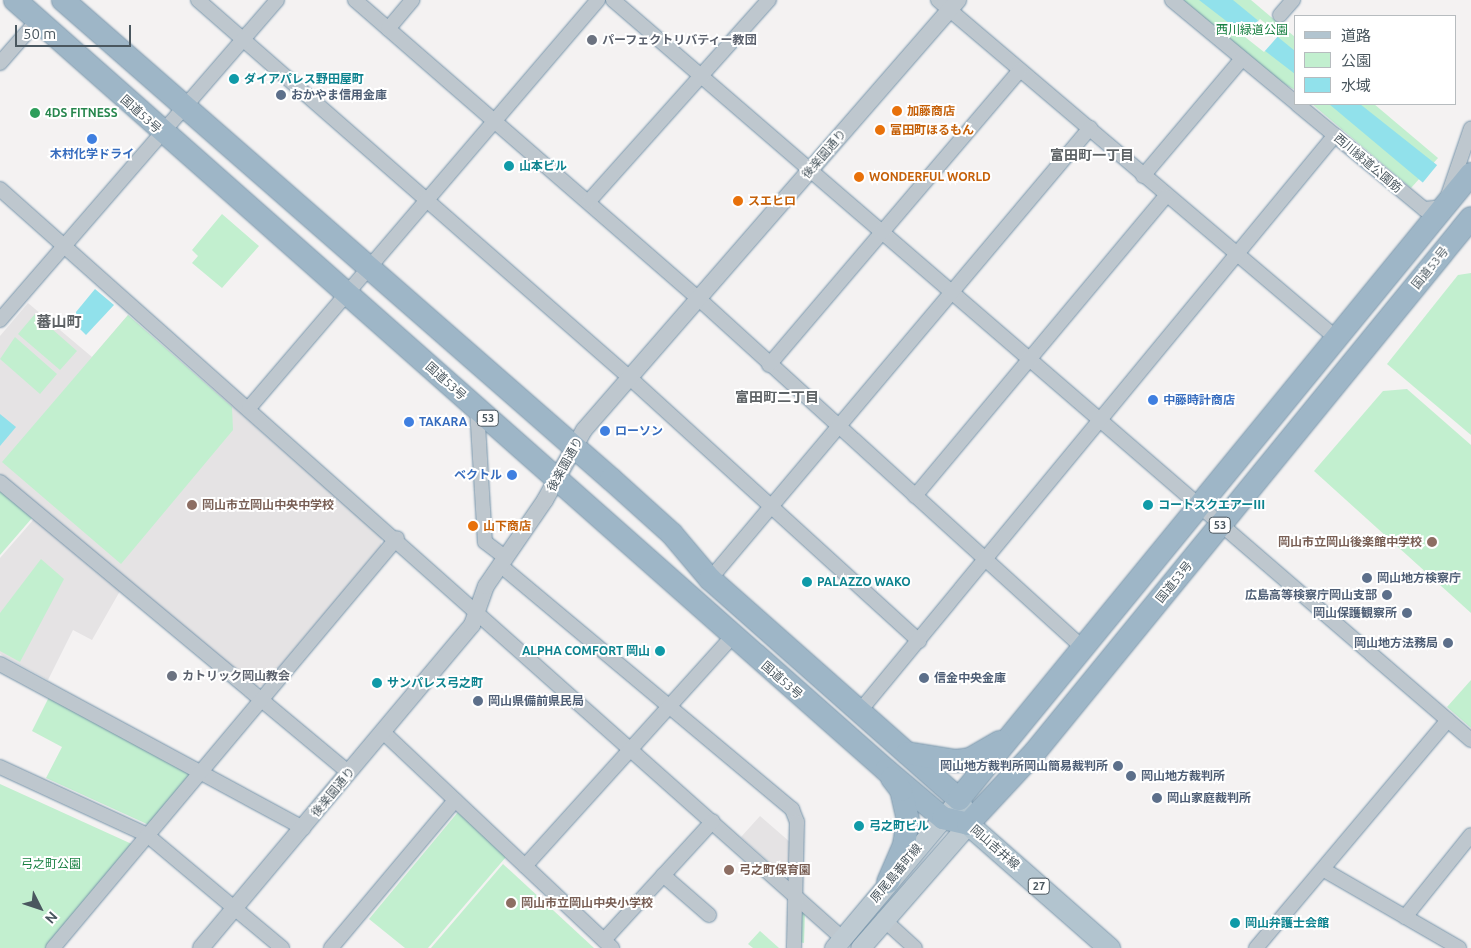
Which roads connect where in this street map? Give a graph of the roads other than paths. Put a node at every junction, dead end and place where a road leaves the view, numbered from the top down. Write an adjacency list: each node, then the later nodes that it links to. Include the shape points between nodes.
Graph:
1 (15, 0): 14 (highway, 国道53号 / 53)
2 (63, 0): 23 (highway)
3 (198, 0): 16 (street)
4 (277, 0): 16 (street)
5 (355, 0): 15 (street)
6 (412, 0): 15 (street)
7 (598, 0): 24 (street)
8 (613, 0): 20 (street)
9 (1172, 0): 17 (street, 西川緑道公園筋)
10 (1293, 0): 13 (street)
11 (761, 3): 20 (street)
12 (949, 3): 19 (street); 29 (street, 後楽園通り)
13 (1280, 15)
14 (36, 22): 18 (street); 27 (highway, 国道53号 / 53)
15 (388, 29): 24 (street)
16 (242, 40): 23 (street); 34 (street)
17 (1242, 59): 21 (street, 西川緑道公園筋); 30 (street)
18 (0, 63)
19 (1020, 70): 25 (street); 38 (street)
20 (701, 75): 29 (street); 35 (street)
21 (1294, 101)
22 (1298, 105): 28 (street, 西川緑道公園筋)
23 (185, 106): 27 (street); 41 (highway)
24 (494, 122): 34 (street); 35 (street)
25 (1090, 128): 30 (street); 42 (street)
26 (1471, 128): 31 (street)
27 (162, 133): 39 (street); 43 (highway, 国道53号 / 53)
28 (1335, 135): 36 (street, 西川緑道公園筋, via 1421,208); 40 (street)
29 (810, 170): 38 (street); 44 (street, 後楽園通り)
30 (1143, 176): 33 (street)
31 (1462, 177): 36 (highway, 53)
32 (0, 188): 39 (street)
33 (1166, 196): 40 (street); 47 (street)
34 (428, 199): 41 (street); 49 (street)
35 (589, 201): 44 (street)
36 (1444, 205): 46 (highway, 53)
37 (1469, 220): 60 (highway, 国道53号 / 53)
38 (882, 231): 42 (street); 48 (street)
39 (65, 244): 45 (street); 50 (street)
40 (1236, 253): 46 (street); 52 (street)
41 (370, 266): 43 (street); 54 (highway)
42 (952, 292): 47 (street); 53 (street)
43 (347, 293): 50 (street); 51 (highway, 国道53号 / 53)
44 (698, 299): 48 (street); 49 (street, 後楽園通り)
45 (0, 320)
46 (1335, 338): 59 (highway, 53)
47 (1030, 362): 52 (street); 57 (street)
48 (769, 365): 53 (street)
49 (630, 378): 54 (street, 後楽園通り, via 584,430); 58 (street)
50 (249, 408): 61 (street)
51 (476, 408): 55 (highway, 国道53号 / 53); 62 (street, via 485,542)
52 (1099, 421): 59 (street); 63 (street)
53 (840, 427): 57 (street); 58 (street)
54 (575, 448): 55 (street, 後楽園通り); 64 (highway, via 672,534)
55 (557, 480): 62 (street, 後楽園通り); 66 (highway, 国道53号 / 53)
56 (0, 482): 70 (street)
57 (915, 496): 63 (street)
58 (774, 506): 64 (street); 67 (street)
59 (1197, 506): 60 (street); 68 (highway, 53)
60 (1220, 526): 73 (street); 87 (highway, 国道53号 / 53, via 1035,752)
61 (397, 538): 65 (street); 70 (street)
62 (502, 561): 65 (street, 後楽園通り); 71 (street)
63 (985, 561): 67 (street); 68 (street)
64 (710, 579): 72 (highway)
65 (478, 610): 74 (street, 後楽園通り, via 472,625); 77 (street)
66 (734, 636): 71 (street); 80 (highway, 国道53号 / 53)
67 (919, 641): 72 (street)
68 (1082, 647): 75 (highway, 53)
69 (0, 664): 81 (street)
70 (262, 700): 81 (street); 82 (street)
71 (672, 707): 77 (street); 95 (street, via 792,809 797,822)
72 (859, 712): 78 (highway)
73 (1448, 720): 76 (street); 92 (street)
74 (383, 732): 82 (street, 後楽園通り); 84 (street)
75 (1011, 734): 78 (highway, via 970,759 943,760); 83 (highway, 53)
76 (1471, 740)
77 (633, 749): 86 (street); 91 (street)
78 (906, 753): 83 (highway)
79 (0, 767): 89 (street)
80 (886, 770): 85 (highway, 国道53号 / 53); 94 (highway, via 901,790 908,820 904,845)
81 (200, 771): 88 (street); 89 (street)
82 (349, 773): 88 (street, 後楽園通り)
83 (959, 799): 85 (main road, 原尾島番町線); 87 (main road, 岡山吉井線 / 27)
84 (455, 800): 91 (street); 105 (street)
85 (943, 818): 87 (highway, 国道53号 / 53); 94 (main road, 原尾島番町線)
86 (713, 821): 93 (street); 95 (street)
87 (968, 824): 99 (main road, 原尾島番町線); 109 (main road, 岡山吉井線 / 27)
88 (303, 828): 96 (street, 後楽園通り)
89 (147, 835): 96 (street); 102 (street)
90 (1471, 835): 98 (street)
91 (525, 866): 101 (street)
92 (1324, 870): 98 (street); 110 (street)
93 (663, 875): 97 (street); 101 (street)
94 (888, 882): 100 (main road, 原尾島番町線)
95 (794, 894): 100 (street); 106 (street)
96 (234, 909): 103 (street, 後楽園通り); 104 (street)
97 (709, 914)
98 (1404, 917): 111 (street)
99 (883, 919): 107 (main road, 原尾島番町線); 108 (street)
100 (838, 943)
101 (608, 944)
102 (53, 948)
103 (201, 948)
104 (282, 948)
105 (331, 948)
106 (794, 948)
107 (860, 948)
108 (915, 948)
109 (1109, 948)
110 (1256, 948)
111 (1460, 948)

